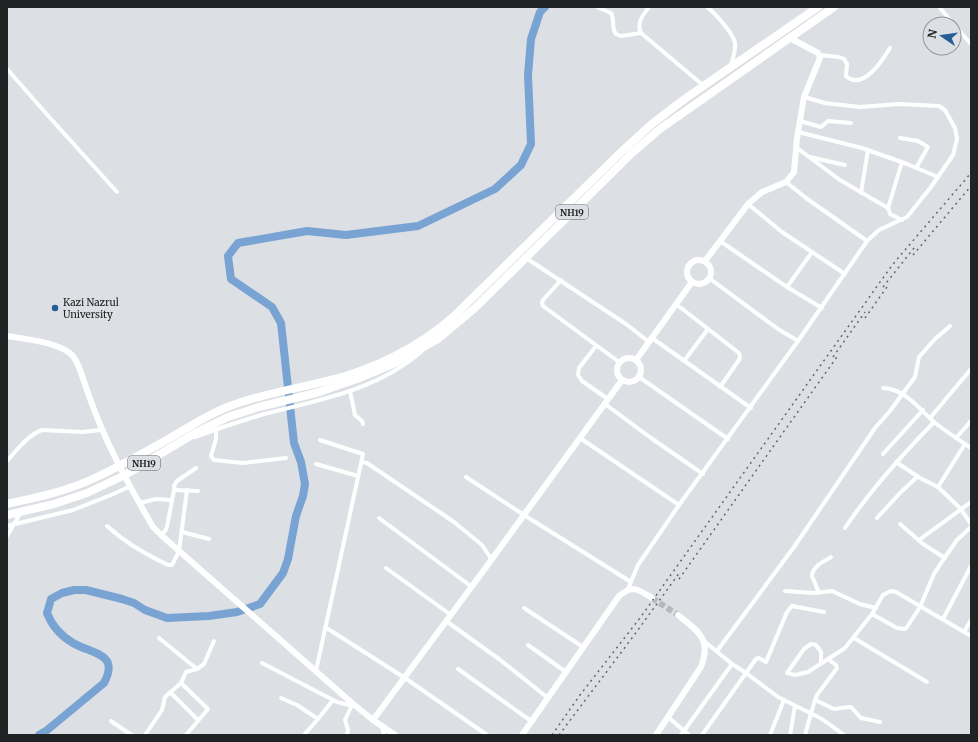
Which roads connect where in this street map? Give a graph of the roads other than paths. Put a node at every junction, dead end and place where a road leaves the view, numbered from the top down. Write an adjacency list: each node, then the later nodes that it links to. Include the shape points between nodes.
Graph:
1 (597, 7): 8 (street, via 611,14 616,34 621,36)
2 (649, 7): 8 (street, via 640,20)
3 (707, 7): 14 (street, via 735,42)
4 (818, 7): 14 (highway, NH19)
5 (834, 7): 10 (highway, NH19)
6 (939, 7): 7 (street)
7 (947, 16)
8 (641, 33): 16 (street)
9 (962, 33): 11 (street)
10 (790, 38): 13 (street); 38 (highway, NH19, via 660,129 632,153)
11 (971, 44)
12 (890, 48): 13 (street, via 866,78 859,80 846,76 847,64 844,59)
13 (820, 55): 17 (street, via 820,61)
14 (731, 68): 16 (highway, NH19)
15 (7, 69): 30 (street)
16 (704, 86): 87 (highway, NH19, via 636,137 433,334 384,361 361,370 275,392 223,409)
17 (804, 98): 18 (street); 28 (street, via 837,105 899,104 942,107 955,128 957,139 953,156)
18 (800, 121): 19 (street, via 821,126 828,121); 20 (street)
19 (851, 123)
20 (798, 132): 22 (street); 23 (street)
21 (900, 138): 27 (street, via 918,141 928,147)
22 (797, 148): 24 (street); 29 (street, via 794,172)
23 (868, 150): 25 (street); 31 (street)
24 (808, 156): 26 (street); 31 (street)
25 (902, 162): 27 (street); 33 (street)
26 (844, 165)
27 (916, 168): 28 (street)
28 (938, 178): 34 (street)
29 (786, 182): 32 (street, via 762,192); 36 (street)
30 (117, 192)
31 (861, 193): 33 (street)
32 (748, 204): 35 (street); 37 (street)
33 (888, 208): 34 (street, via 890,214)
34 (902, 220): 36 (street, via 879,230)
35 (720, 241): 39 (street); 44 (street)
36 (867, 241): 40 (street)
37 (812, 252): 40 (street); 44 (street)
38 (526, 258): 42 (street); 52 (highway, NH19, via 461,320)
39 (705, 262): 41 (street, via 710,266); 43 (street, via 697,260 690,263 687,274)
40 (845, 274): 46 (street)
41 (709, 278): 43 (street, via 699,284); 51 (street)
42 (561, 280): 50 (street); 53 (street, via 543,300 543,306)
43 (692, 282): 45 (street)
44 (787, 287): 46 (street)
45 (676, 304): 48 (street); 50 (street)
46 (822, 308): 51 (street)
47 (950, 326): 63 (street, via 919,357 915,377)
48 (708, 329): 55 (street); 60 (street, via 739,353 740,358)
49 (7, 336): 73 (street, via 53,346 71,354 82,376)
50 (651, 340): 54 (street); 55 (street)
51 (798, 341): 66 (street)
52 (432, 343): 62 (street, via 399,369); 65 (highway, NH19, via 395,363)
53 (596, 346): 56 (street); 64 (street, via 578,375)
54 (636, 360): 56 (street, via 625,358); 58 (street, via 641,369)
55 (684, 361): 60 (street)
56 (619, 362): 59 (street, via 617,374)
57 (971, 369): 68 (street)
58 (639, 377): 59 (street, via 629,382); 76 (street)
59 (622, 380): 64 (street)
60 (720, 387): 66 (street)
61 (883, 388): 63 (street, via 895,389)
62 (350, 391): 65 (street, via 300,406); 71 (street, via 355,415)
63 (902, 393): 67 (street); 153 (street)
64 (606, 402): 74 (street); 89 (street, via 651,438)
65 (278, 407): 72 (street); 78 (highway, NH19, via 246,410)
66 (751, 408): 76 (street)
67 (923, 410): 68 (street); 81 (street)
68 (930, 418): 70 (street)
69 (971, 421): 75 (street)
70 (934, 422): 75 (street); 85 (street)
71 (364, 424)
72 (216, 429): 78 (street); 82 (street, via 211,456 214,460 250,462)
73 (101, 430): 83 (street, via 42,430 31,436); 87 (street)
74 (580, 438): 103 (street); 107 (street)
75 (956, 438): 79 (street)
76 (728, 439): 89 (street)
77 (320, 440): 84 (street, via 363,454)
78 (178, 443): 90 (highway, NH19)
79 (965, 444): 80 (street); 95 (street)
80 (971, 448)
81 (883, 454)
82 (286, 458)
83 (7, 461)
84 (362, 462): 91 (street); 125 (street, via 454,522 482,545)
85 (896, 462): 93 (street); 116 (street)
86 (316, 464): 91 (street)
87 (120, 466): 90 (street); 102 (highway, NH19, via 68,489)
88 (196, 468): 96 (street, via 177,481)
89 (703, 474): 103 (street)
90 (125, 475): 94 (street); 105 (highway, NH19, via 70,500)
91 (358, 476): 144 (street)
92 (466, 477): 107 (street)
93 (917, 477): 95 (street); 109 (street)
94 (131, 486): 101 (street); 112 (street, via 72,510)
95 (938, 488): 104 (street)
96 (175, 490): 97 (street); 99 (street)
97 (187, 490): 98 (street); 117 (street)
98 (198, 491)
99 (172, 500): 101 (street, via 156,499); 118 (street, via 166,531)
100 (971, 502): 104 (street)
101 (140, 503): 118 (street)
102 (7, 504)
103 (679, 505): 128 (street, via 638,565)
104 (961, 510): 111 (street); 121 (street)
105 (21, 512): 106 (highway, NH19); 112 (street)
106 (7, 515)
107 (524, 515): 125 (street); 128 (street)
108 (379, 518): 129 (street)
109 (877, 518)
110 (900, 524): 121 (street)
111 (971, 524)
112 (14, 525): 113 (street); 119 (street)
113 (7, 526)
114 (107, 526): 122 (street, via 136,548 168,565 172,564)
115 (971, 527): 124 (street, via 957,540)
116 (845, 528)
117 (182, 532): 120 (street); 122 (street)
118 (161, 535): 122 (street)
119 (7, 536)
120 (209, 539)
121 (919, 540): 124 (street)
122 (179, 551): 160 (street)
123 (831, 557): 132 (street, via 812,573)
124 (945, 558): 134 (street, via 934,574)
125 (492, 560): 129 (street)
126 (971, 566): 141 (street)
127 (386, 568): 139 (street)
128 (631, 582): 130 (street)
129 (472, 587): 139 (street)
130 (628, 589): 133 (street, via 637,589); 152 (street, via 614,601)
131 (785, 592): 132 (street)
132 (819, 593): 136 (street, via 832,591 860,604)
133 (652, 598)
134 (920, 607): 136 (street, via 891,591 883,595); 138 (street, via 905,629 897,628); 141 (street)
135 (524, 608): 152 (street)
136 (876, 608): 138 (street)
137 (824, 612): 162 (street, via 792,606 787,612 766,662 756,659)
138 (872, 614): 148 (street)
139 (451, 615): 143 (street)
140 (678, 616): 150 (street, via 698,632)
141 (943, 619): 145 (street)
142 (971, 620): 145 (street)
143 (446, 621): 163 (street); 168 (street)
144 (325, 627): 160 (street); 163 (street)
145 (964, 632): 146 (street)
146 (971, 636)
147 (159, 638): 158 (street)
148 (854, 638): 154 (street, via 845,648); 164 (street)
149 (214, 641): 158 (street, via 204,664)
150 (704, 641): 153 (street); 175 (street, via 704,659 701,667)
151 (528, 645): 161 (street)
152 (583, 647): 161 (street)
153 (718, 651): 157 (street)
154 (828, 659): 155 (street); 171 (street, via 837,668)
155 (821, 663): 155 (street, via 801,675 787,673 810,644 819,648)
156 (262, 664): 169 (street)
157 (732, 664): 162 (street); 183 (street)
158 (197, 669): 165 (street, via 186,672)
159 (458, 669): 180 (street)
160 (316, 671): 172 (street)
161 (566, 672): 168 (street)
162 (746, 673): 170 (street); 195 (street)
163 (405, 678): 178 (street); 191 (street)
164 (927, 682)
165 (181, 683): 166 (street); 177 (street, via 208,708)
166 (170, 692): 177 (street); 185 (street)
167 (281, 698): 176 (street)
168 (548, 698): 180 (street)
169 (332, 700): 172 (street); 176 (street)
170 (784, 700): 173 (street); 196 (street)
171 (815, 700): 174 (street); 181 (street, via 834,709 851,707 861,718)
172 (354, 706): 178 (street); 188 (street, via 345,720)
173 (795, 706): 174 (street); 197 (street)
174 (811, 714): 198 (street); 199 (street)
175 (668, 717): 183 (street); 193 (street)
176 (318, 719): 187 (street)
177 (198, 720): 186 (street)
178 (373, 720): 182 (street)
179 (111, 721): 184 (street)
180 (531, 722): 192 (street)
181 (880, 722)
182 (382, 726): 189 (street); 190 (street)
183 (682, 733): 194 (street)
184 (132, 735)
185 (145, 735)
186 (186, 735)
187 (304, 735)
188 (347, 735)
189 (384, 735)
190 (395, 735)
191 (487, 735)
192 (522, 735)
193 (656, 735)
194 (689, 735)
195 (702, 735)
196 (770, 735)
197 (790, 735)
198 (805, 735)
199 (844, 735)

